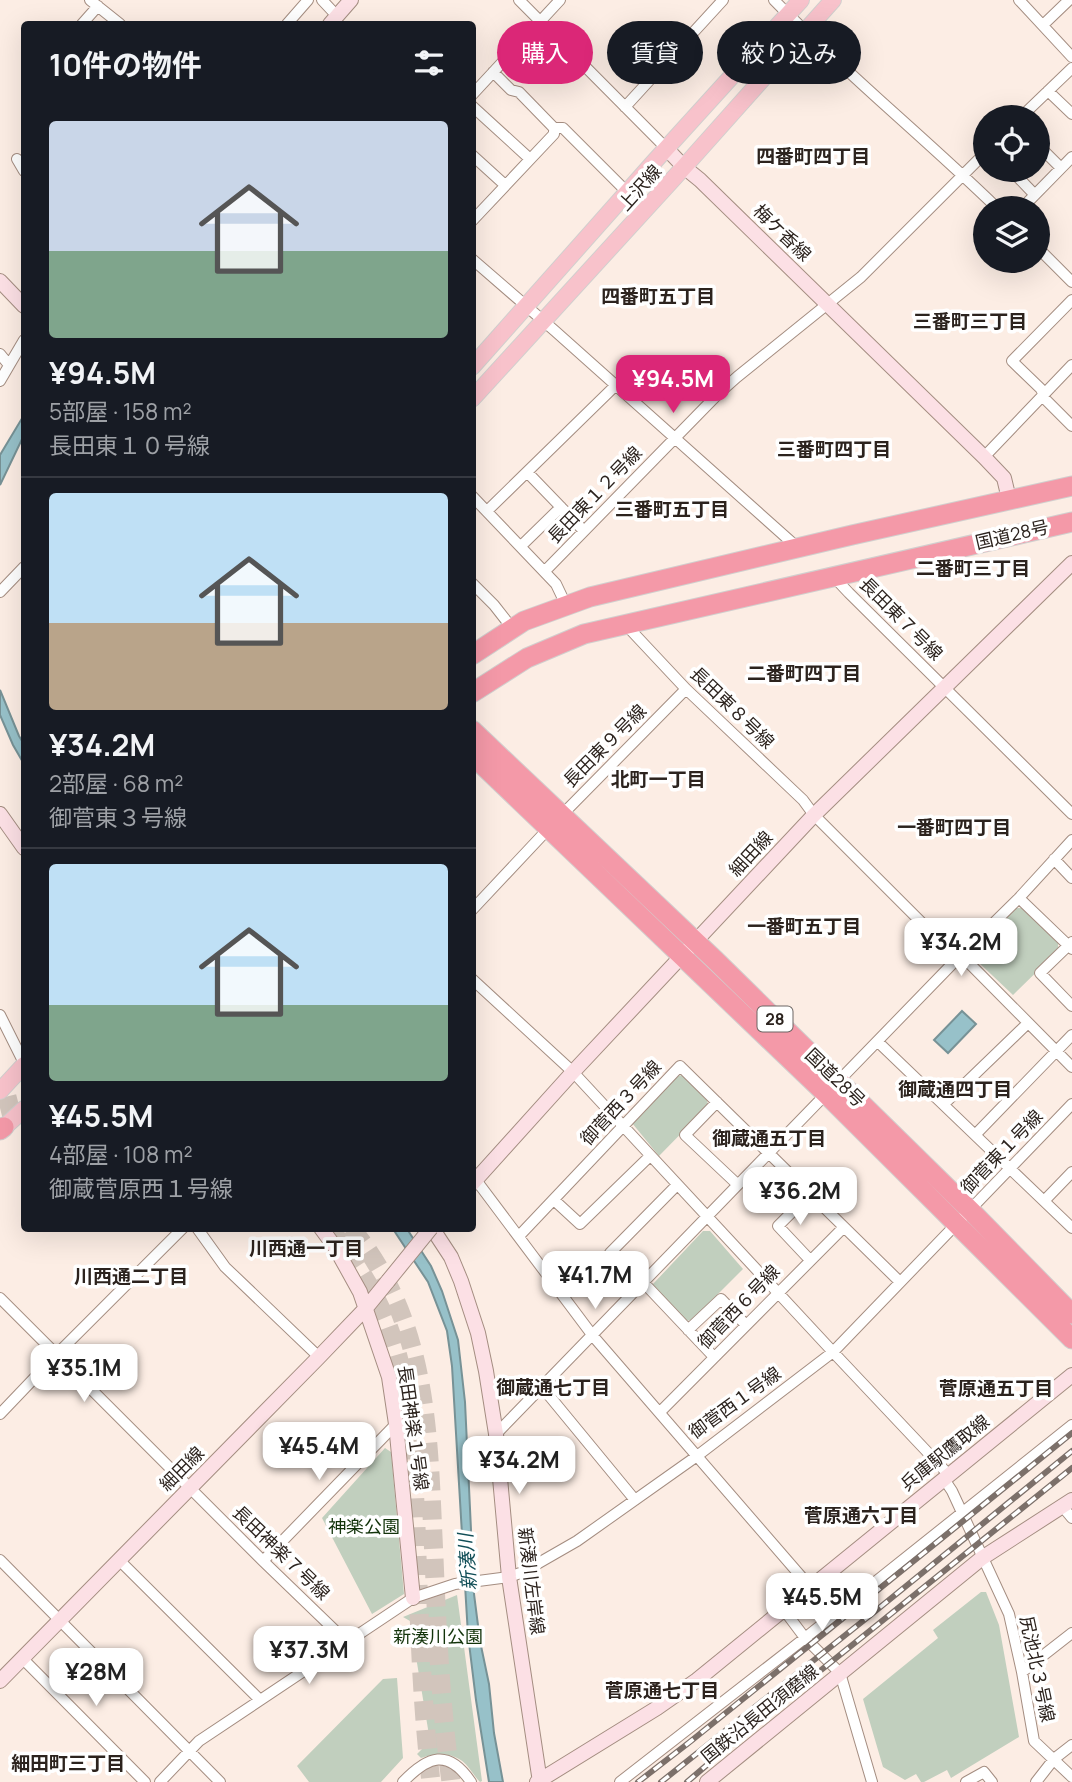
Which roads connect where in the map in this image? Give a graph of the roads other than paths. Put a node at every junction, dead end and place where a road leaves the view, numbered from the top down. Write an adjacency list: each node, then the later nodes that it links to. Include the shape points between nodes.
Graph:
1 (308, 0): 16 (street)
2 (322, 0): 13 (street)
3 (351, 0): 13 (street)
4 (519, 0): 17 (street, 梅ケ香線)
5 (560, 0): 18 (street)
6 (723, 0): 32 (street)
7 (801, 0): 12 (main road, 上沢線)
8 (833, 0): 20 (main road, 上沢線)
9 (1019, 0): 21 (street)
10 (1069, 0): 21 (street)
11 (94, 3): 14 (street); 15 (street)
12 (780, 6): 19 (street); 36 (main road, 上沢線)
13 (333, 20)
14 (84, 21)
15 (116, 21)
16 (290, 21)
17 (539, 21)
18 (541, 21)
19 (794, 21)
20 (815, 21)
21 (1044, 25): 22 (street)
22 (1072, 57)
23 (497, 68): 25 (street)
24 (1072, 68): 30 (street)
25 (493, 72): 29 (street); 35 (street)
26 (593, 75): 32 (street, 梅ケ香線)
27 (861, 83): 46 (street)
28 (758, 84): 44 (main road, 上沢線)
29 (476, 91)
30 (1048, 91): 31 (street); 34 (street)
31 (1033, 105)
32 (625, 107): 36 (street, 梅ケ香線)
33 (476, 110): 41 (street)
34 (1072, 114)
35 (554, 128): 41 (street, via 554,134); 49 (street, via 563,128)
36 (666, 148): 44 (street, 梅ケ香線); 49 (main road, 上沢線)
37 (1072, 156): 45 (street)
38 (1050, 157): 45 (street)
39 (17, 159): 43 (street)
40 (476, 159): 48 (street)
41 (530, 159): 48 (street)
42 (973, 165): 46 (street, 長田東１２号線)
43 (21, 166)
44 (684, 167): 59 (street, 梅ケ香線); 61 (main road, 上沢線)
45 (1061, 168): 50 (street)
46 (963, 175): 51 (street); 59 (street, 長田東１２号線)
47 (1023, 182): 50 (street)
48 (505, 185): 52 (street)
49 (627, 192): 60 (main road, 上沢線)
50 (1035, 195)
51 (985, 196)
52 (476, 213)
53 (1050, 260): 56 (street)
54 (476, 262): 60 (street)
55 (0, 281): 58 (street)
56 (1072, 282)
57 (1072, 300): 69 (street, via 1012,360)
58 (21, 303)
59 (828, 304): 72 (street, 長田東１２号線, via 737,377); 73 (street, 梅ケ香線)
60 (527, 306): 61 (street); 64 (main road, 上沢線)
61 (544, 321): 68 (street); 70 (main road, 上沢線)
62 (21, 345): 65 (street)
63 (0, 354): 65 (street)
64 (476, 363)
65 (9, 365): 67 (street)
66 (1072, 365): 69 (street)
67 (0, 381)
68 (616, 385): 72 (street); 74 (street)
69 (1044, 394): 71 (street); 73 (street)
70 (476, 395)
71 (1072, 426)
72 (676, 438): 81 (street, 長田東１２号線); 83 (street)
73 (984, 457): 76 (street, 梅ケ香線, via 1003,478)
74 (527, 472): 78 (street); 79 (street)
75 (1072, 486): 76 (highway, 国道28号)
76 (1009, 499): 83 (highway, 国道28号)
77 (476, 500): 79 (street)
78 (561, 507): 81 (street); 82 (street)
79 (487, 511): 82 (street)
80 (1072, 522): 87 (highway, 国道28号)
81 (584, 531): 86 (street, 長田東１２号線)
82 (521, 546): 86 (street)
83 (798, 548): 90 (highway, 国道28号)
84 (1072, 563): 94 (street, 細田線)
85 (21, 570): 89 (street)
86 (545, 571): 90 (street)
87 (833, 576): 91 (highway, 国道28号); 94 (street, 長田東７号線)
88 (476, 587): 92 (street)
89 (0, 592)
90 (566, 605): 92 (highway, 国道28号)
91 (626, 625): 95 (street, 長田東８号線); 96 (highway, 国道28号, via 583,634 527,658)
92 (512, 628): 93 (highway, 国道28号)
93 (476, 652)
94 (945, 687): 99 (street, 長田東７号線); 100 (street, 細田線)
95 (686, 689): 100 (street, 長田東８号線); 101 (street, 長田東９号線)
96 (476, 690)
97 (476, 734): 101 (highway, 国道28号 / 28)
98 (476, 758): 101 (highway, 国道28号 / 28)
99 (1072, 814)
100 (814, 815): 109 (street, 細田線); 112 (street, 長田東８号線)
101 (556, 821): 108 (street, 長田東９号線); 109 (highway, 国道28号 / 28); 111 (highway, 国道28号 / 28)
102 (2, 822): 104 (street)
103 (1072, 840): 105 (street)
104 (21, 844)
105 (1054, 859): 106 (street); 107 (street)
106 (1072, 877)
107 (1019, 898): 110 (street); 112 (street)
108 (476, 905)
109 (695, 941): 111 (street, 細田線); 124 (highway, 国道28号 / 28)
110 (1071, 945): 114 (street, via 1040,973)
111 (682, 957): 123 (street, 細田線); 124 (highway, 国道28号 / 28)
112 (959, 957): 116 (street, 長田東８号線); 118 (street)
113 (476, 983): 123 (street, 尻池北３号線)
114 (1072, 1006)
115 (0, 1015): 120 (street)
116 (1028, 1023): 119 (street, 長田東８号線); 127 (street)
117 (1072, 1035): 119 (street)
118 (878, 1041): 124 (street); 127 (street)
119 (1056, 1051): 122 (street, 長田東８号線); 132 (street)
120 (21, 1058)
121 (21, 1067): 125 (main road)
122 (1072, 1067)
123 (573, 1072): 130 (street, 尻池北３号線); 137 (street, 細田線)
124 (832, 1088): 133 (street); 145 (highway, 国道28号 / 28)
125 (0, 1091)
126 (717, 1102): 130 (street, 御菅西３号線, via 680,1066); 133 (street, 御菅西３号線); 139 (street, via 685,1135)
127 (944, 1104): 132 (street)
128 (1072, 1104): 135 (street, 御菅東１号線)
129 (21, 1112): 131 (main road)
130 (623, 1126): 134 (street, 尻池北３号線); 142 (street, 御菅西３号線)
131 (1, 1130)
132 (976, 1134): 135 (street)
133 (769, 1152): 139 (street); 141 (street, 御菅西３号線)
134 (650, 1156): 140 (street, 尻池北３号線); 142 (street, via 580,1224)
135 (1011, 1169): 143 (street); 145 (street, 御菅東１号線)
136 (1072, 1172): 143 (street)
137 (476, 1180)
138 (476, 1184): 153 (street, 御菅西１号線)
139 (737, 1184): 144 (street)
140 (677, 1185): 144 (street, 尻池北３号線); 155 (street, via 610,1253)
141 (810, 1194): 146 (street, 御菅西３号線); 154 (street, via 778,1226)
142 (554, 1200): 153 (street, 御菅西３号線)
143 (1044, 1201): 147 (street)
144 (706, 1216): 155 (street); 157 (street, 尻池北３号線)
145 (964, 1218): 156 (street, 御菅西１号線); 160 (highway, 国道28号 / 28); 164 (highway, 国道28号 / 28)
146 (844, 1227): 154 (street, 御菅西６号線); 156 (street, 御菅西３号線)
147 (1072, 1228)
148 (179, 1232): 166 (street)
149 (200, 1232): 167 (street, via 225,1266)
150 (324, 1232): 159 (street, 長田神楽１号線)
151 (429, 1232): 159 (street, 細田線, bridge)
152 (435, 1232): 175 (street, 新湊川左岸線, via 451,1256 466,1294)
153 (519, 1236): 163 (street, 御菅西１号線)
154 (810, 1260): 157 (street, 御菅西６号線)
155 (643, 1282): 162 (street); 163 (street)
156 (900, 1282): 165 (street, 御菅西１号線)
157 (777, 1293): 161 (street, 御菅西６号線); 165 (street, 尻池北３号線)
158 (0, 1298): 166 (street, 長田神楽７号線)
159 (366, 1308): 167 (street, 細田線); 173 (street, 長田神楽１号線, via 389,1377)
160 (1072, 1314)
161 (746, 1325): 162 (street, via 721,1300); 168 (street, 御菅西６号線)
162 (688, 1330): 168 (street)
163 (593, 1336): 170 (street); 171 (street, 御菅西１号線)
164 (1072, 1339)
165 (832, 1352): 176 (street, 御菅西１号線); 177 (street, 尻池北３号線)
166 (57, 1356): 172 (street); 178 (street, 長田神楽７号線)
167 (319, 1357): 178 (street, 細田線)
168 (714, 1357): 171 (street, 御菅西６号線)
169 (1072, 1375): 177 (street, 兵庫駅鷹取線)
170 (542, 1387): 175 (street); 179 (street)
171 (660, 1412): 176 (street, 御菅西１号線)
172 (0, 1414)
173 (396, 1424): 185 (street); 189 (street, 長田神楽１号線)
174 (1072, 1425): 181 (street)
175 (496, 1434): 187 (street, 新湊川左岸線)
176 (697, 1456): 179 (street); 188 (street)
177 (947, 1477): 181 (street, 尻池北３号線); 188 (street, 兵庫駅鷹取線)
178 (190, 1488): 184 (street, 細田線); 185 (street, 長田神楽７号線)
179 (635, 1500): 187 (street, via 577,1541)
180 (1067, 1503): 182 (street); 183 (street, 国鉄沿長田須磨線)
181 (962, 1514): 183 (street, 尻池北３号線); 193 (street)
182 (1072, 1518)
183 (982, 1558): 196 (street, 尻池北３号線, via 1009,1614); 197 (street, 国鉄沿長田須磨線)
184 (119, 1560): 191 (street, 細田線); 199 (street)
185 (264, 1561): 194 (street, 長田神楽７号線)
186 (2, 1568): 191 (street)
187 (509, 1577): 189 (street, via 455,1584); 204 (street, 新湊川左岸線)
188 (811, 1588): 190 (street, 兵庫駅鷹取線)
189 (413, 1598): 194 (street)
190 (783, 1610): 193 (street); 204 (street, 兵庫駅鷹取線, via 684,1690)
191 (59, 1621): 195 (street, 細田線); 201 (street)
192 (1072, 1633): 196 (street)
193 (805, 1638): 197 (street); 210 (street)
194 (347, 1642): 199 (street)
195 (22, 1658): 198 (street, 細田線); 205 (street)
196 (1022, 1672): 202 (street, 尻池北３号線, via 1034,1741)
197 (840, 1673): 211 (street, 国鉄沿長田須磨線); 212 (street)
198 (0, 1681)
199 (260, 1700): 201 (street)
200 (1072, 1745): 202 (street)
201 (189, 1752): 206 (street); 207 (street)
202 (1054, 1759): 203 (street, 尻池北３号線); 215 (street)
203 (1072, 1777)
204 (539, 1781)
205 (145, 1782)
206 (160, 1782)
207 (220, 1782)
208 (402, 1782): 209 (street, via 424,1763 441,1759 456,1765)
209 (471, 1782)
210 (620, 1782)
211 (707, 1782)
212 (872, 1782)
213 (966, 1782): 214 (street, via 984,1772)
214 (992, 1782)
215 (1036, 1782)

